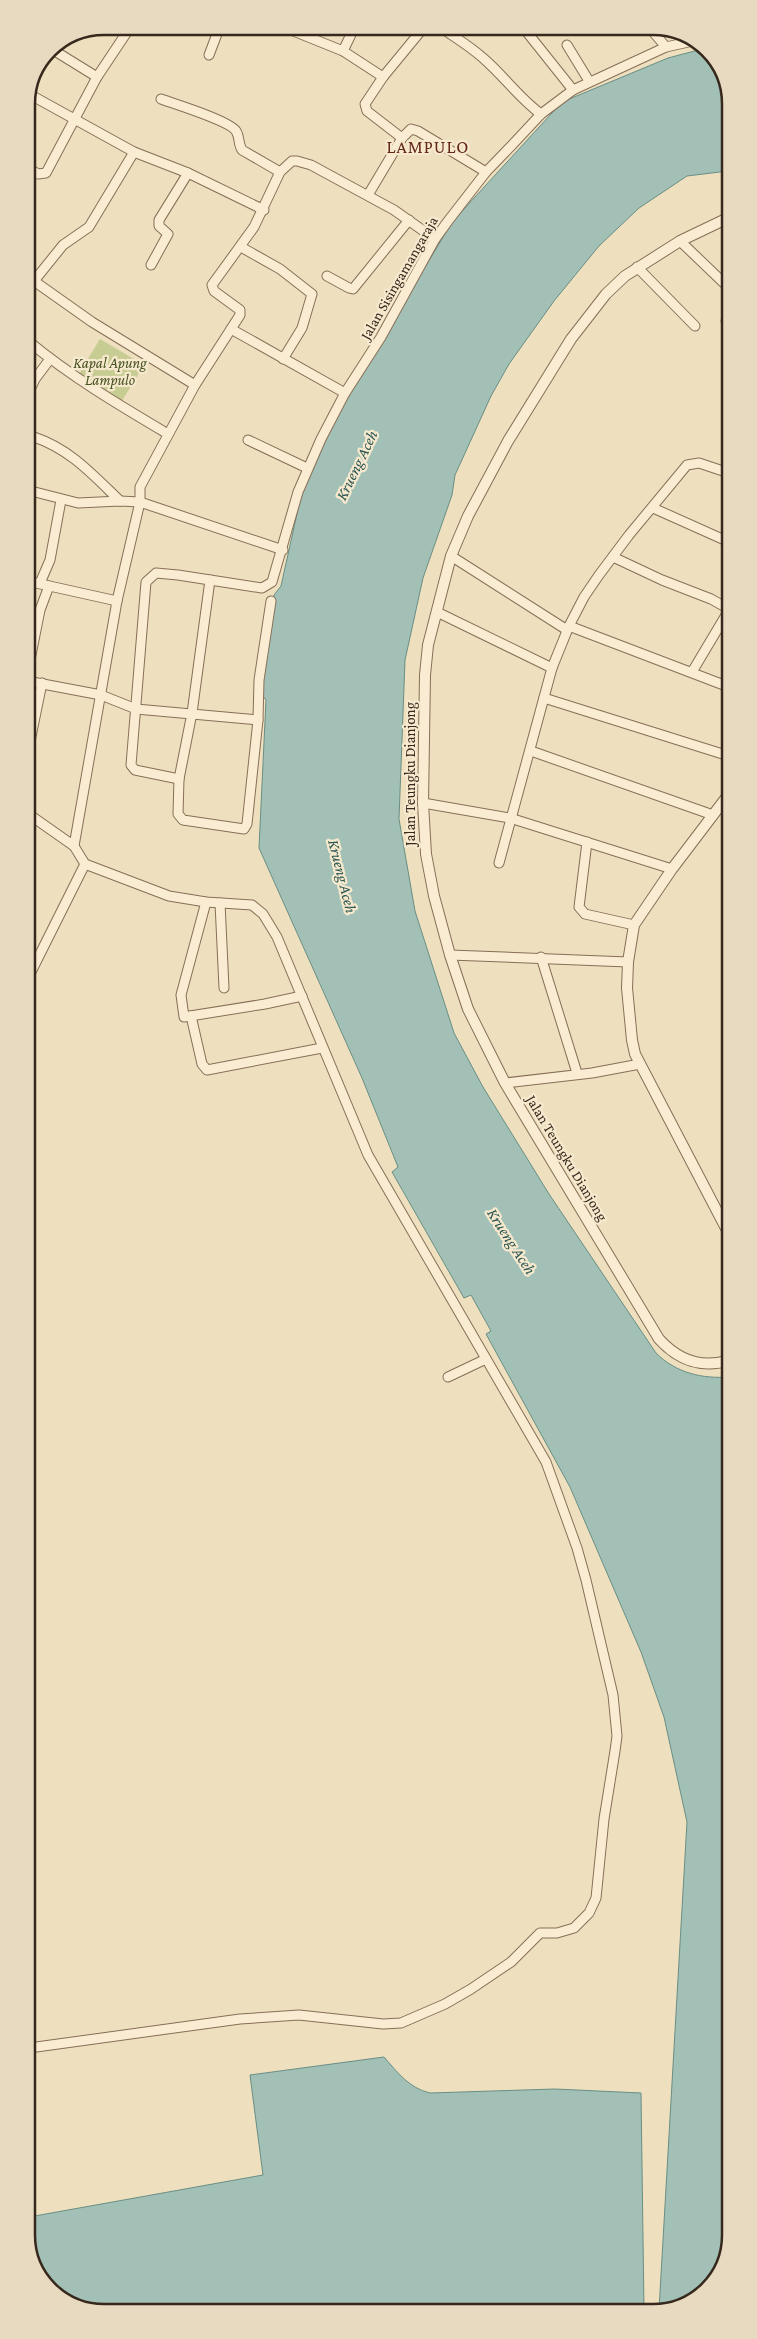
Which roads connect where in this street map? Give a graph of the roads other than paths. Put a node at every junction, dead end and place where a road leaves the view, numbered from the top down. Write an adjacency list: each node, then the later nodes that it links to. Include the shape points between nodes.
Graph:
1 (125, 35): 15 (street)
2 (217, 35): 14 (street)
3 (303, 35): 12 (street)
4 (351, 35): 12 (street)
5 (418, 35): 16 (street)
6 (452, 35): 21 (street, via 479,54 520,98)
7 (529, 35): 18 (street)
8 (655, 35): 11 (street)
9 (685, 42): 11 (street, Jalan Sisingamangaraja)
10 (567, 45): 17 (street)
11 (666, 48): 17 (street, Jalan Sisingamangaraja)
12 (343, 51): 16 (street)
13 (58, 53): 15 (street)
14 (209, 55)
15 (97, 77): 22 (street)
16 (383, 77): 23 (street, via 365,107 366,111)
17 (589, 81): 18 (street, Jalan Sisingamangaraja)
18 (573, 90): 21 (street, Jalan Sisingamangaraja)
19 (35, 97): 22 (street)
20 (161, 99): 26 (street, via 233,129 242,150)
21 (541, 114): 27 (street, Jalan Sisingamangaraja)
22 (74, 117): 24 (street); 25 (street, via 46,174)
23 (402, 138): 27 (street, via 414,129); 29 (street)
24 (134, 152): 28 (street); 39 (street, via 89,227 63,245)
25 (35, 172)
26 (280, 172): 29 (street, via 292,162 304,162); 30 (street)
27 (486, 172): 33 (street, Jalan Sisingamangaraja)
28 (188, 173): 30 (street); 36 (street, via 159,220 159,226 168,234)
29 (368, 195): 31 (street)
30 (264, 210): 35 (street)
31 (409, 220): 33 (street); 38 (street, via 353,289)
32 (722, 221): 34 (street, Jalan Teungku Dianjong)
33 (435, 239): 49 (street, Jalan Sisingamangaraja)
34 (680, 240): 37 (street, Jalan Teungku Dianjong); 40 (street)
35 (241, 247): 43 (street, via 212,285 214,291 240,312); 46 (street, via 280,269 312,294 302,328)
36 (151, 265)
37 (637, 267): 42 (street); 62 (street, Jalan Teungku Dianjong, via 606,294 543,381 468,516)
38 (326, 276)
39 (35, 280)
40 (722, 281)
41 (35, 282): 48 (street, via 92,322)
42 (695, 326)
43 (231, 329): 46 (street); 48 (street)
44 (35, 347): 45 (street)
45 (50, 359): 47 (street); 50 (street)
46 (283, 359): 49 (street)
47 (35, 379)
48 (195, 385): 50 (street)
49 (345, 393): 53 (street, Jalan Sisingamangaraja)
50 (168, 434): 58 (street, via 140,487)
51 (35, 438): 57 (street, via 52,443 77,459)
52 (248, 440): 53 (street)
53 (307, 468): 61 (street, Jalan Sisingamangaraja)
54 (722, 471): 59 (street, via 699,464 687,465)
55 (35, 492): 56 (street)
56 (62, 500): 57 (street, via 78,503); 66 (street)
57 (120, 501): 58 (street)
58 (140, 502): 61 (street); 67 (street)
59 (653, 508): 60 (street); 63 (street)
60 (722, 539)
61 (283, 550): 64 (street, Jalan Sisingamangaraja, via 276,576 267,586 262,588)
62 (451, 556): 70 (street, Jalan Teungku Dianjong); 72 (street)
63 (613, 557): 69 (street); 72 (street, via 584,597)
64 (210, 580): 81 (street, via 156,573 146,582); 82 (street)
65 (35, 582): 66 (street)
66 (44, 584): 67 (street); 73 (street)
67 (117, 601): 79 (street)
68 (271, 601): 84 (street, via 259,680)
69 (722, 606)
70 (437, 612): 74 (street); 88 (street, Jalan Teungku Dianjong, via 428,645 425,675)
71 (722, 622): 75 (street)
72 (568, 628): 74 (street); 75 (street)
73 (35, 635)
74 (552, 668): 80 (street)
75 (692, 672): 78 (street)
76 (35, 682): 77 (street)
77 (42, 683): 79 (street); 83 (street)
78 (722, 684)
79 (101, 695): 81 (street); 94 (street)
80 (544, 698): 85 (street); 86 (street)
81 (136, 709): 82 (street); 87 (street, via 132,768)
82 (192, 713): 84 (street); 87 (street)
83 (35, 717)
84 (258, 720): 87 (street, via 246,827 242,829 179,818)
85 (531, 751): 90 (street); 91 (street)
86 (722, 754)
87 (178, 779)
88 (423, 803): 91 (street); 101 (street, Jalan Teungku Dianjong, via 430,875)
89 (722, 803): 90 (street)
90 (713, 815): 97 (street)
91 (510, 818): 93 (street); 95 (street)
92 (35, 819): 94 (street)
93 (587, 842): 97 (street); 100 (street, via 579,907 585,914)
94 (74, 846): 96 (street)
95 (498, 862)
96 (85, 864): 98 (street, via 169,896); 104 (street)
97 (672, 869): 100 (street)
98 (206, 902): 99 (street); 107 (street, via 180,995 184,1017)
99 (220, 903): 105 (street); 106 (street, via 248,904 259,910 277,937)
100 (634, 925): 103 (street)
101 (450, 955): 102 (street); 111 (street, Jalan Teungku Dianjong, via 477,1031)
102 (541, 957): 103 (street); 110 (street)
103 (628, 962): 109 (street, via 632,1040)
104 (35, 964)
105 (224, 988)
106 (302, 996): 107 (street); 108 (street)
107 (191, 1016): 108 (street, via 202,1064 207,1070)
108 (322, 1048): 113 (street, via 368,1155)
109 (640, 1064): 110 (street); 112 (street)
110 (576, 1073): 111 (street)
111 (505, 1083): 114 (street, Jalan Teungku Dianjong, via 659,1338 677,1355 691,1362 705,1365)
112 (722, 1221)
113 (486, 1360): 115 (street); 116 (street, via 546,1462 577,1548 609,1669 616,1751 604,1819 596,1898 589,1913 574,1928 558,1933 540,1933 510,1962 471,1989 401,2022 383,2024 299,2016 240,2019)
114 (722, 1362)
115 (448, 1377)
116 (35, 2047)

